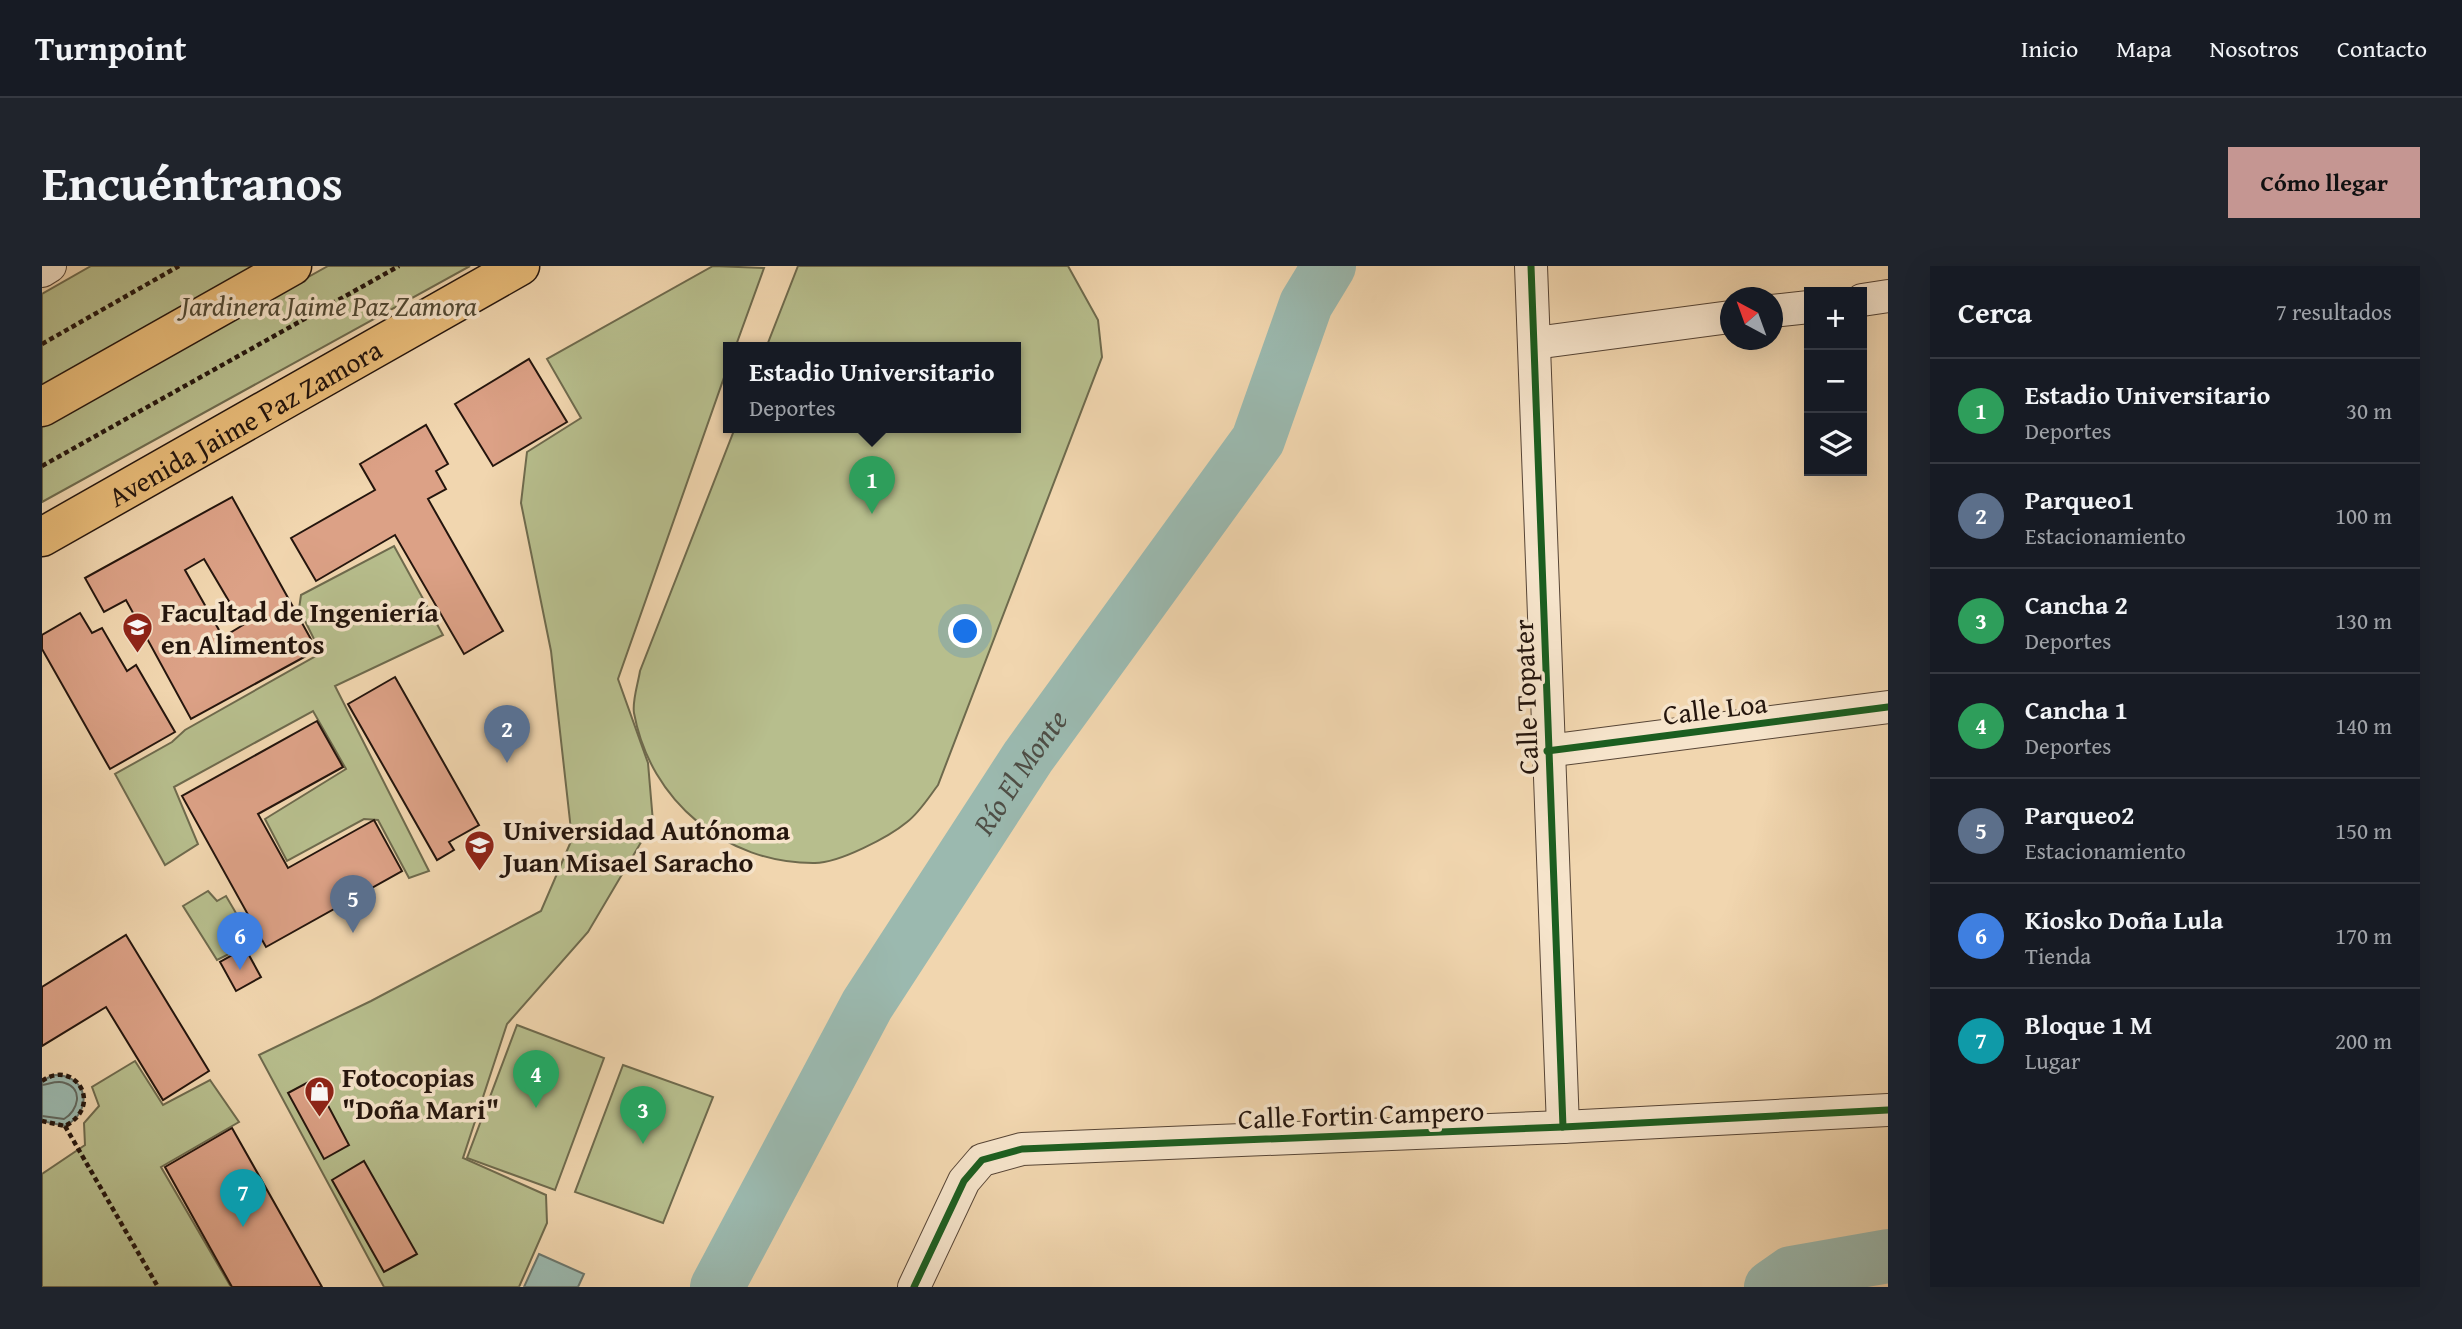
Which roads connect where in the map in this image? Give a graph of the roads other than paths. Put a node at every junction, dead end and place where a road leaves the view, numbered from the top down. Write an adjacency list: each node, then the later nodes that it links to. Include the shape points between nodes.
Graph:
1 (51, 266): 5 (street)
2 (292, 266): 12 (main road)
3 (520, 266): 13 (main road, Avenida Jaime Paz Zamora)
4 (1531, 266): 11 (street, Calle Topater)
5 (42, 271)
6 (1888, 296): 7 (street)
7 (1867, 299)
8 (1804, 308): 9 (street)
9 (1783, 311)
10 (1720, 318): 11 (street)
11 (1535, 343): 15 (street, Calle Topater)
12 (42, 407)
13 (42, 537)
14 (1888, 707): 15 (street, Calle Loa)
15 (1547, 751): 17 (street, Calle Topater)
16 (1888, 1110): 17 (street, Calle Fortin Campero)
17 (1563, 1127): 18 (street, Calle Fortin Campero, via 1022,1149 982,1160 964,1181)
18 (914, 1287)

